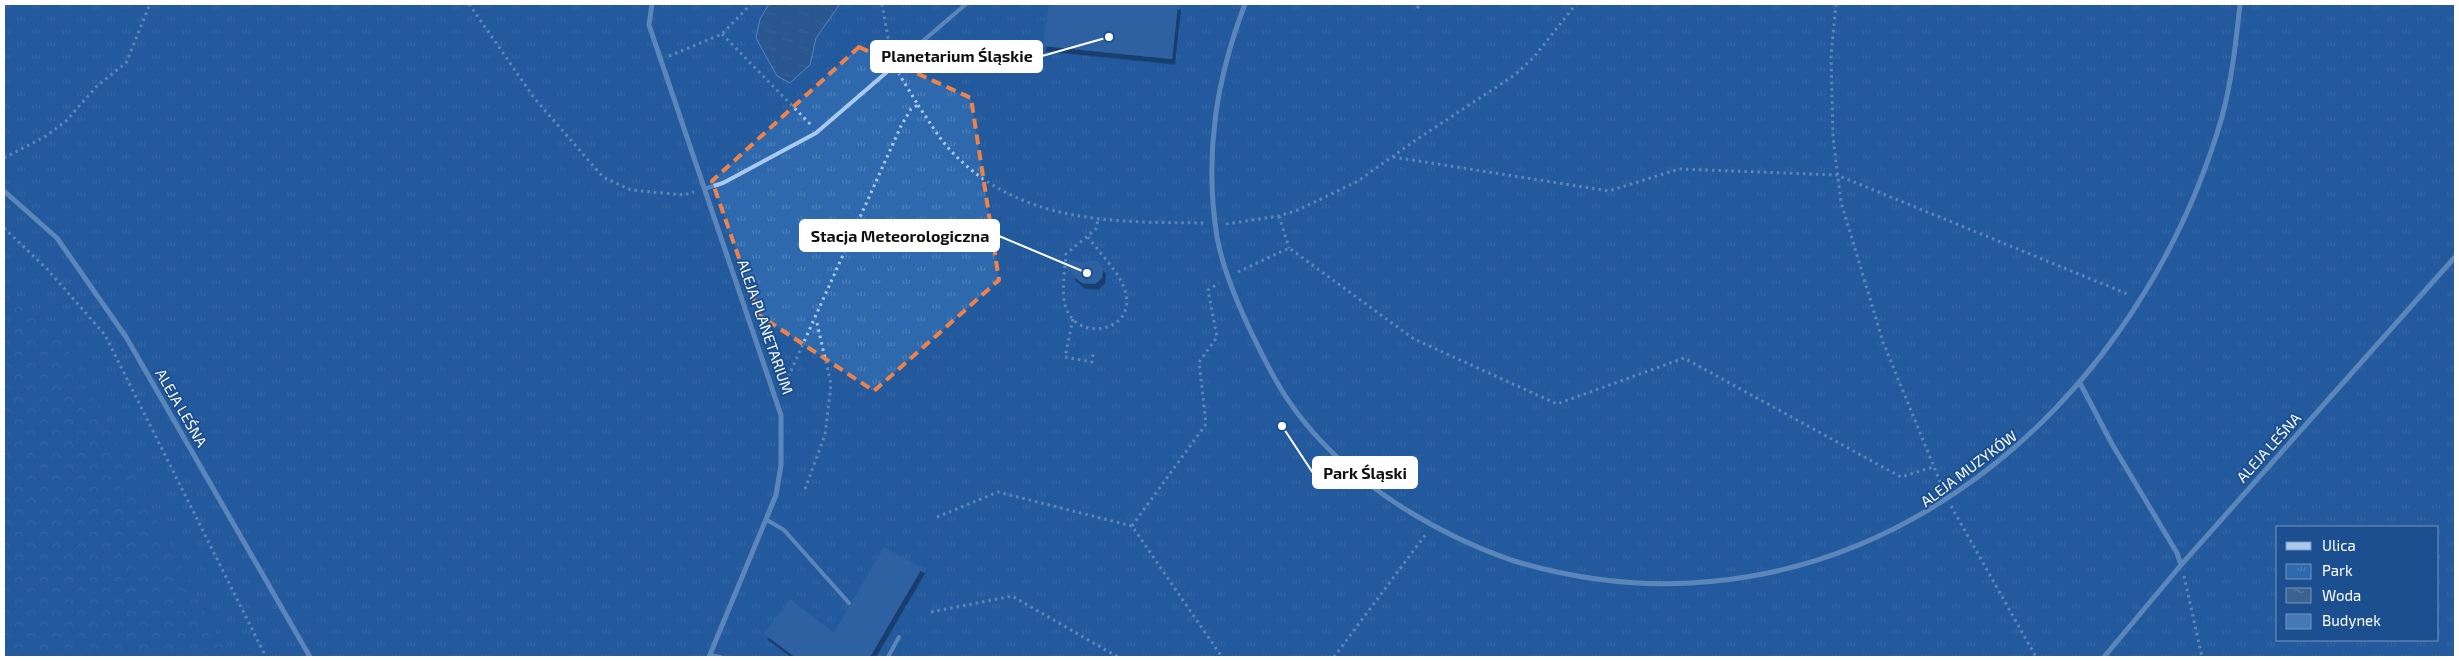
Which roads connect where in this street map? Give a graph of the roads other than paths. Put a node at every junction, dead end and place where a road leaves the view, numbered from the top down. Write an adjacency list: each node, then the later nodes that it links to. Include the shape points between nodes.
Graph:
1 (652, 4): 5 (street, ALEJA PLANETARIUM, via 649,25)
2 (966, 4): 5 (lane, via 816,133 723,183)
3 (1245, 4): 14 (street, via 1228,51 1216,106 1213,146 1218,240 1241,309 1274,378 1304,422 1368,482 1432,525 1472,546 1524,564 1603,582)
4 (2240, 4): 8 (street, ALEJA MUZYKÓW, via 2225,101 2213,144 2176,236 2142,300)
5 (704, 189): 10 (street, ALEJA PLANETARIUM, via 781,415 781,465 776,495)
6 (4, 191): 18 (street, ALEJA LEŚNA, via 56,238 126,337)
7 (2455, 257): 13 (street, ALEJA LEŚNA)
8 (2081, 385): 9 (street, ALEJA MUZYKÓW, via 2023,444); 13 (street, via 2177,553)
9 (1937, 510)
10 (767, 520): 15 (lane, via 784,530); 17 (street, ALEJA PLANETARIUM)
11 (1874, 545): 12 (street)
12 (1856, 553)
13 (2181, 566): 21 (street, ALEJA LEŚNA)
14 (1664, 588)
15 (849, 603)
16 (899, 637): 20 (lane)
17 (710, 656): 19 (lane)
18 (310, 657)
19 (720, 657)
20 (888, 657)
21 (2104, 657)

